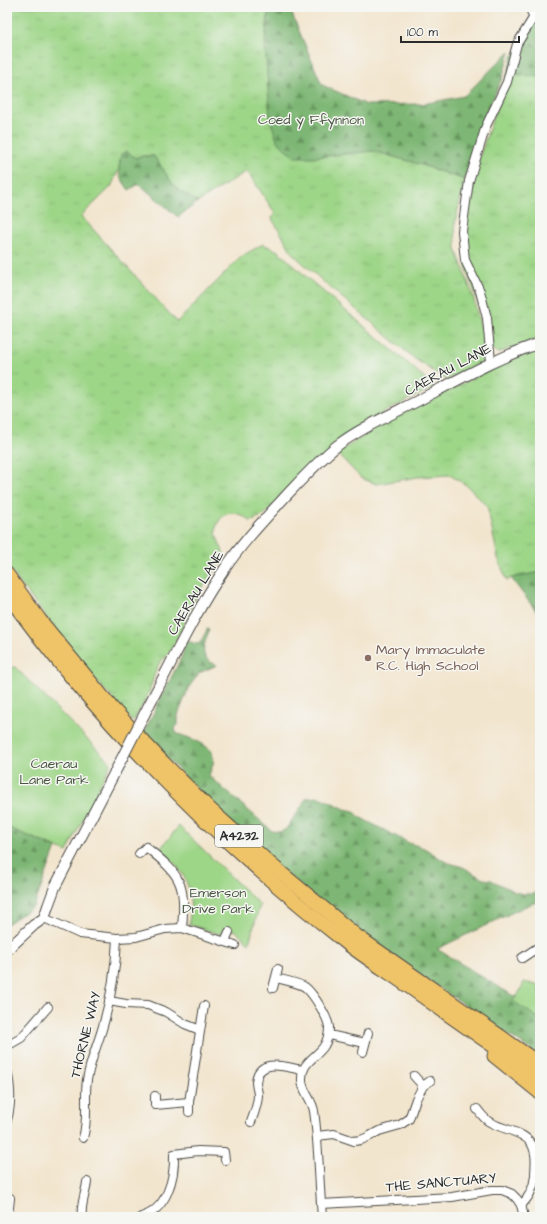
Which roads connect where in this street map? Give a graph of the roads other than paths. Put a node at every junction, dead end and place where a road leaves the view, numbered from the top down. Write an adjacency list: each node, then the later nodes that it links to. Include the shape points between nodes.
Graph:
1 (536, 12): 3 (street, via 517,44 507,82 486,126 469,181 462,232 466,260 480,291 487,318)
2 (540, 343): 3 (street, CAERAU LANE)
3 (491, 362): 7 (street, CAERAU LANE, bridge, via 338,445 311,469 224,569 196,616 116,768 55,887)
4 (7, 574): 29 (main road, A4232, via 40,620 114,709 210,809 272,866 357,936)
5 (7, 594): 19 (main road, A4232, via 32,629 105,717 202,818 264,875 350,946)
6 (139, 854): 8 (street, via 146,847 175,873 182,888)
7 (44, 918): 10 (street, via 80,934); 14 (street)
8 (182, 928): 10 (street); 11 (street)
9 (229, 932): 11 (street)
10 (117, 938): 20 (street, THORNE WAY, via 116,962)
11 (225, 941): 12 (street)
12 (235, 944)
13 (540, 946): 15 (street)
14 (7, 950)
15 (522, 958)
16 (278, 969): 17 (street)
17 (276, 978): 18 (street); 25 (street, via 304,986 312,994 327,1019)
18 (273, 988)
19 (415, 991): 33 (main road, A4232); 36 (main road)
20 (109, 1001): 23 (street, via 148,1005); 45 (street, THORNE WAY, via 88,1074 86,1127)
21 (204, 1006): 23 (street)
22 (48, 1007): 27 (street, via 21,1038)
23 (200, 1030): 39 (street)
24 (368, 1033): 26 (street)
25 (329, 1035): 26 (street); 30 (street, via 325,1045)
26 (365, 1043): 28 (street)
27 (7, 1046)
28 (363, 1052)
29 (540, 1063)
30 (302, 1070): 43 (street, via 275,1065 262,1069 256,1082 258,1093 250,1112); 44 (street, via 302,1081 314,1109)
31 (7, 1071): 38 (street, via 10,1085)
32 (414, 1076): 35 (street)
33 (540, 1078)
34 (430, 1081): 35 (street)
35 (423, 1086): 44 (street, via 409,1118 400,1125 354,1141 334,1134)
36 (540, 1094)
37 (154, 1096): 39 (street, via 155,1105)
38 (9, 1101): 42 (street)
39 (189, 1102): 41 (street)
40 (477, 1110): 50 (street, via 482,1120 522,1136 534,1149 534,1184 528,1199)
41 (189, 1112)
42 (7, 1120)
43 (251, 1122)
44 (316, 1136): 49 (street)
45 (83, 1138)
46 (225, 1160): 52 (street, via 224,1152 198,1151 174,1154 170,1185)
47 (87, 1182): 54 (street, via 81,1206)
48 (10, 1198): 51 (street)
49 (321, 1204): 50 (street, THE SANCTUARY, via 452,1197 502,1190 512,1194); 56 (street)
50 (521, 1205): 57 (street)
51 (8, 1208): 53 (street)
52 (156, 1214): 55 (street)
53 (8, 1217)
54 (82, 1217)
55 (141, 1217)
56 (322, 1217)
57 (524, 1217)

